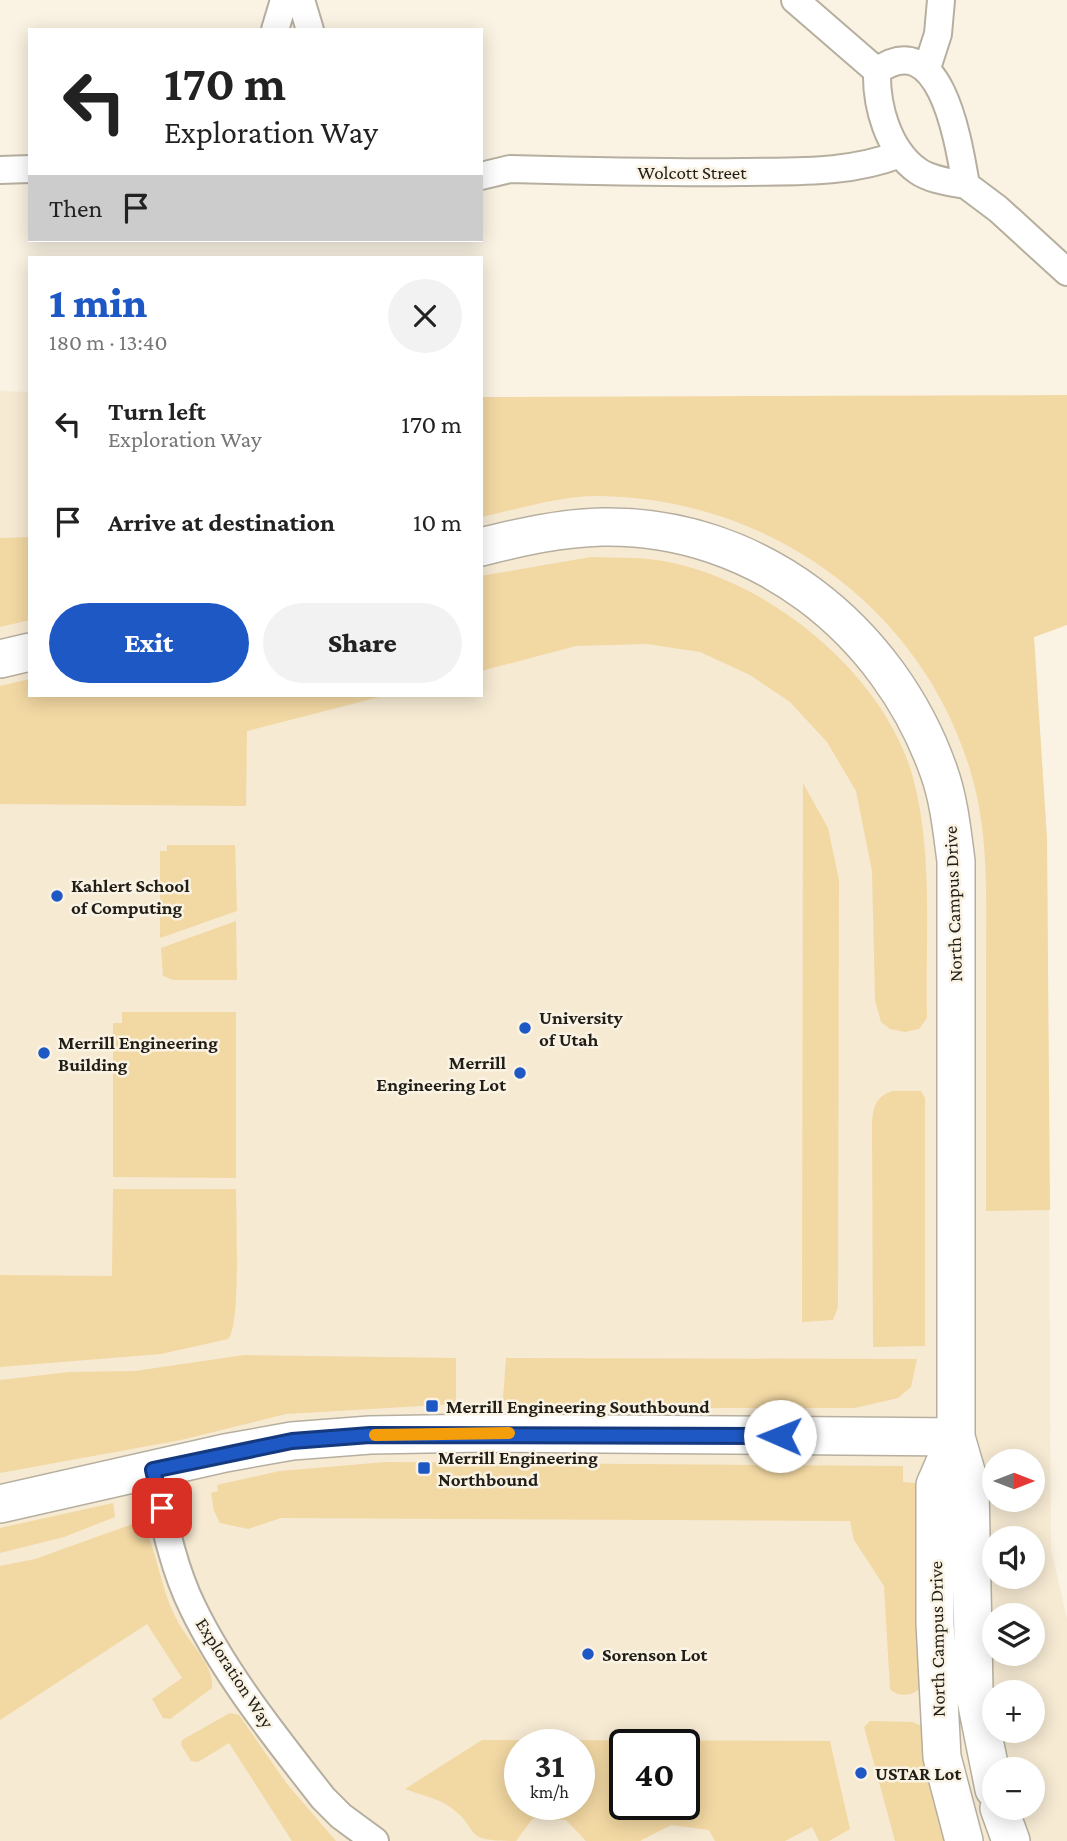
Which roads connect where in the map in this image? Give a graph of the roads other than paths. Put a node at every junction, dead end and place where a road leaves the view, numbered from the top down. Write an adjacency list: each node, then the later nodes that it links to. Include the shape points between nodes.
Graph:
1 (284, 0): 5 (street)
2 (301, 0): 6 (street)
3 (795, 0): 8 (street)
4 (941, 0): 7 (street, via 938,34)
5 (276, 28)
6 (309, 28)
7 (927, 68): 8 (street, via 898,62); 15 (street, via 944,97)
8 (877, 71): 9 (street, via 881,111)
9 (900, 154): 12 (street, Wolcott Street, via 868,166 833,171); 15 (street, via 918,171)
10 (483, 163): 12 (street)
11 (28, 169): 13 (street)
12 (510, 169): 14 (street, Wolcott Street)
13 (0, 170)
14 (483, 176)
15 (966, 185): 16 (street)
16 (1067, 272)
17 (483, 547): 20 (main road, North Campus Drive, via 544,532 603,527 661,532 721,547 777,573 824,604 884,665 907,699 940,775 956,861)
18 (28, 652): 19 (main road)
19 (0, 659)
20 (956, 1437): 21 (main road, via 370,1435 292,1441); 23 (main road, North Campus Drive, via 970,1485 974,1690); 27 (main road, North Campus Drive, via 935,1485 935,1623 942,1757)
21 (153, 1470): 22 (main road); 26 (street, Exploration Way, via 193,1608 222,1657 323,1798)
22 (0, 1504)
23 (988, 1757)
24 (999, 1820): 28 (main road)
25 (1003, 1820): 29 (main road)
26 (375, 1841)
27 (964, 1841)
28 (998, 1841)
29 (1011, 1841)

